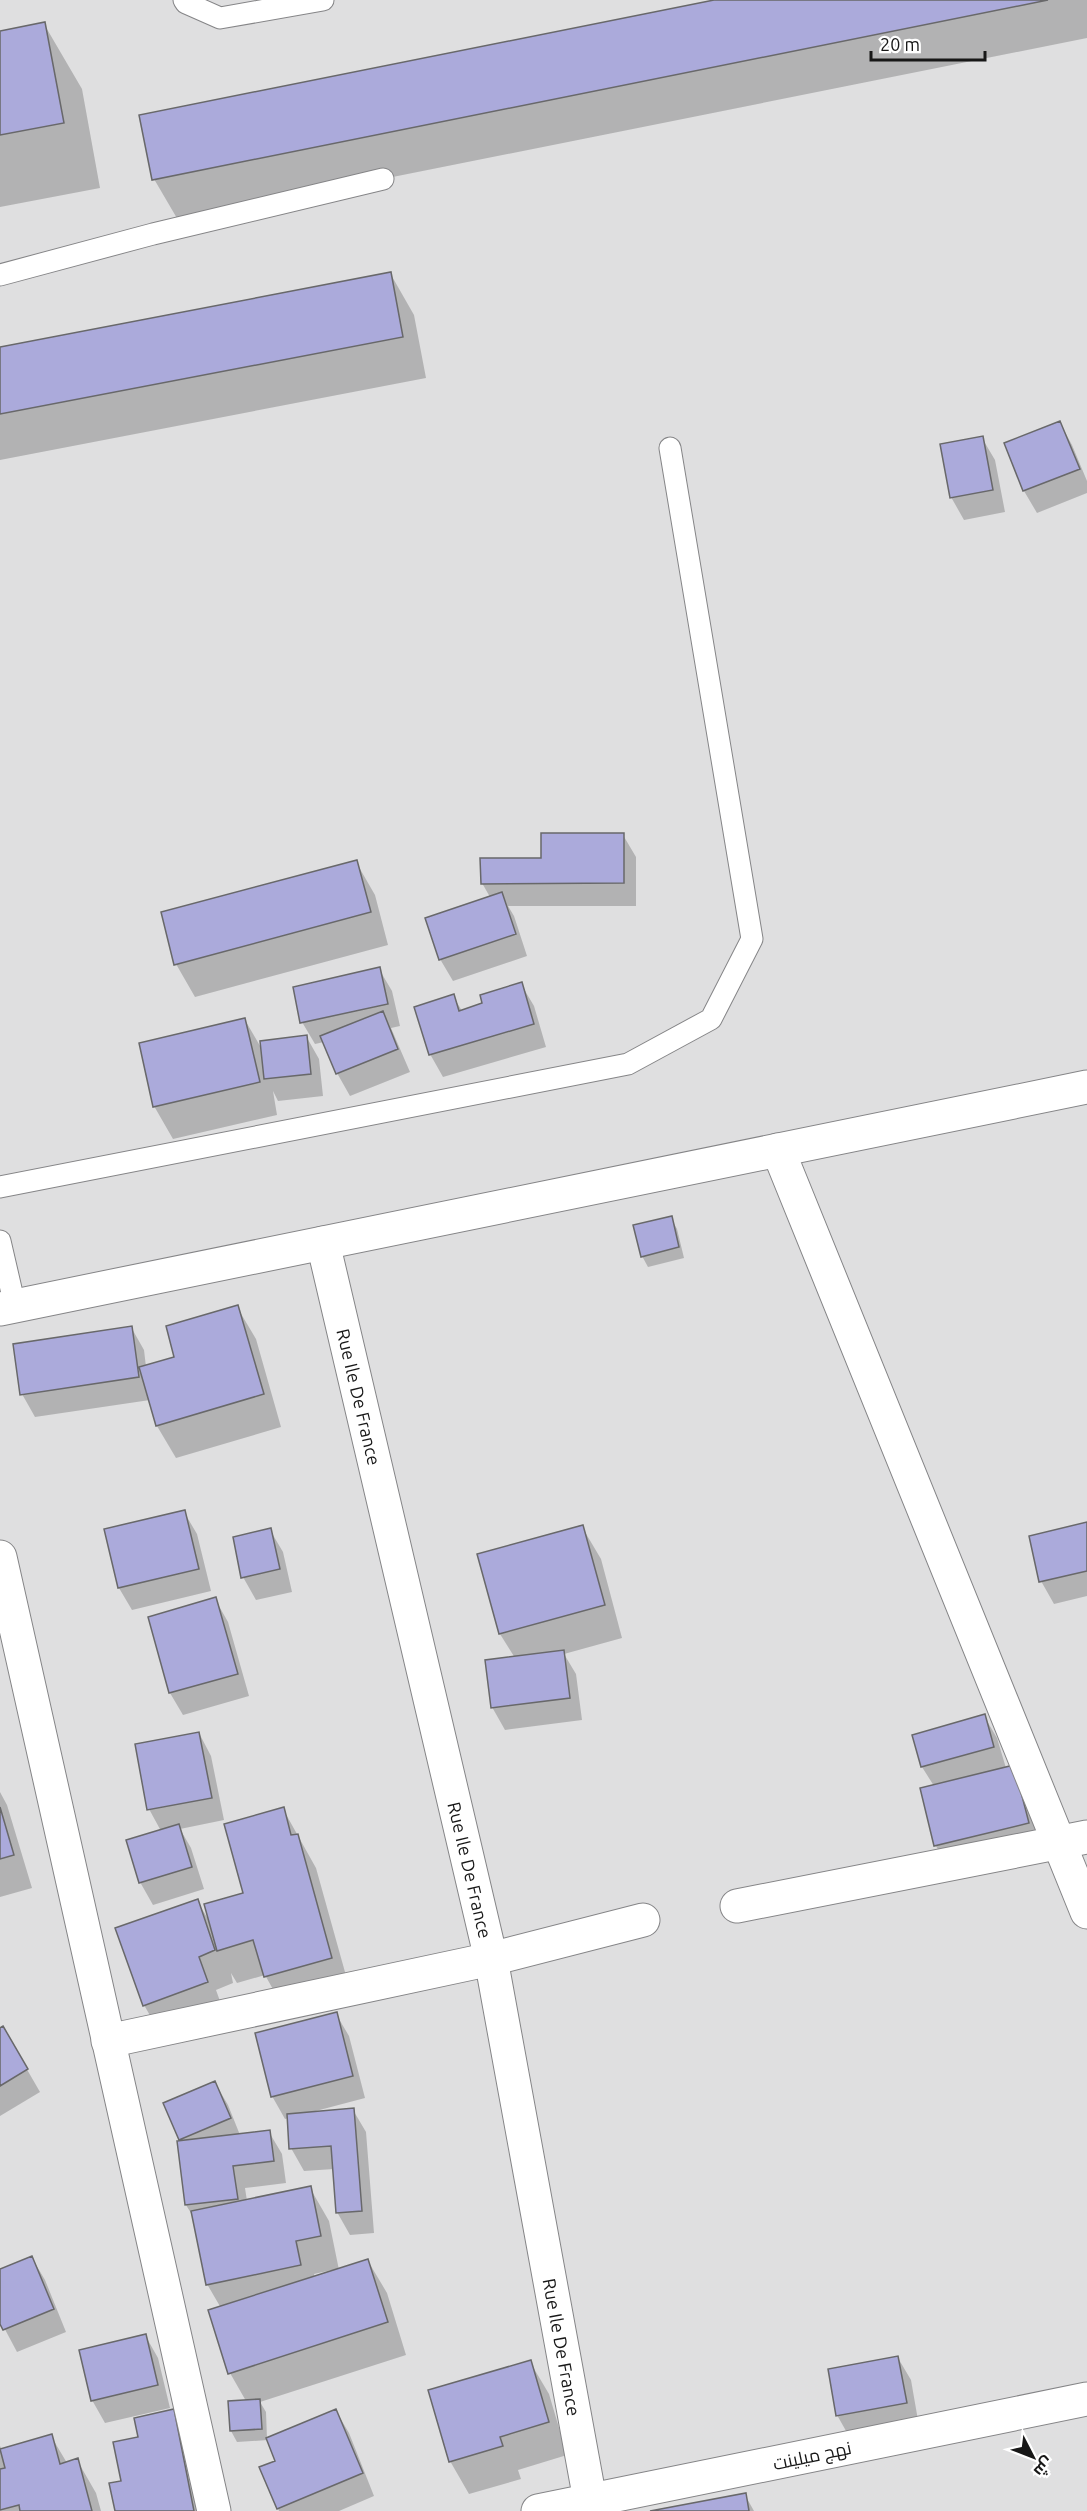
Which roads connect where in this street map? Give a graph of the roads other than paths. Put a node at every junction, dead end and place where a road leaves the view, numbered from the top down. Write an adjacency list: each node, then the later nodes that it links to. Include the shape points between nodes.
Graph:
1 (184, 0): 2 (lane, via 220,18)
2 (323, 0)
3 (383, 179): 4 (lane)
4 (0, 275)
5 (670, 448): 8 (lane, via 752,939 711,1019 628,1064)
6 (1087, 1087): 7 (street)
7 (778, 1150): 10 (street); 13 (street)
8 (0, 1187)
9 (0, 1241): 11 (lane)
10 (323, 1243): 11 (street); 17 (street, Rue Ile De France)
11 (7, 1307)
12 (0, 1557): 18 (street)
13 (1073, 1840): 14 (street); 15 (street)
14 (737, 1906)
15 (1087, 1912)
16 (643, 1920): 17 (street)
17 (491, 1959): 18 (street); 20 (street, Rue Ile De France)
18 (108, 2042): 21 (street)
19 (1087, 2399): 20 (street, نهج ميلينت)
20 (591, 2506): 22 (street, نهج ميلينت)
21 (214, 2511)
22 (538, 2511)

